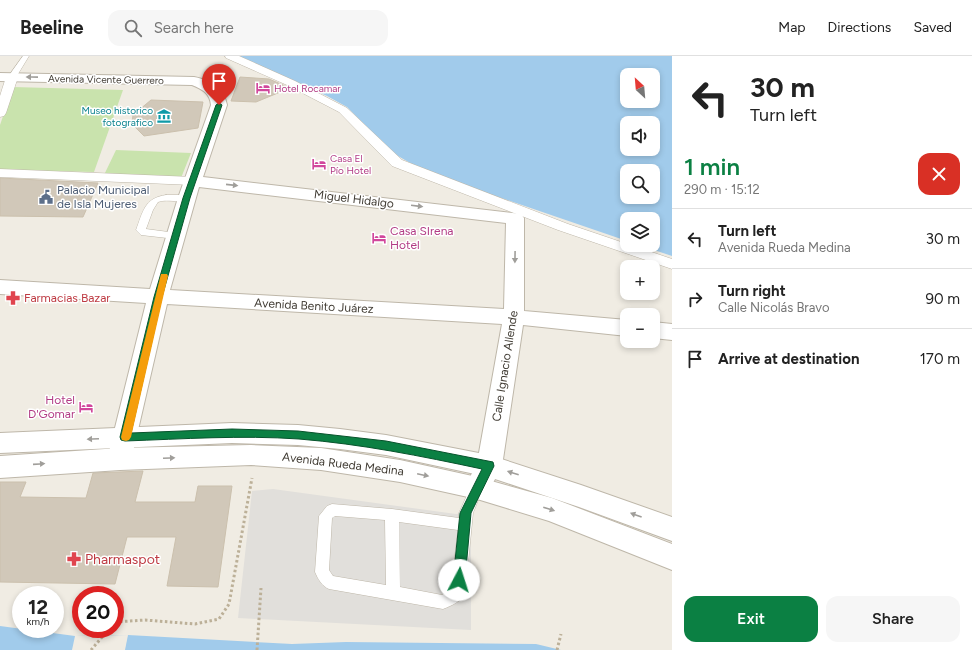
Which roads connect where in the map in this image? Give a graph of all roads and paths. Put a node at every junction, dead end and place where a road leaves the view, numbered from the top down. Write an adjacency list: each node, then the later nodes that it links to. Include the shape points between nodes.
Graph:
1 (26, 56): 3 (lane)
2 (230, 56): 9 (street, via 343,110 397,163 563,227)
3 (6, 77): 4 (street); 6 (street, Avenida Vicente Guerrero, one-way to 3, via 219,105 217,95 210,88 194,81)
4 (0, 113)
5 (0, 173): 6 (street)
6 (190, 189): 7 (street, Miguel Hidalgo, one-way to 7); 8 (street); 8 (lane, via 157,198 152,202 141,230 144,233)
7 (515, 218): 12 (street, Calle Ignacio Allende, one-way to 12)
8 (176, 236): 11 (street)
9 (672, 264)
10 (0, 287): 11 (street, Avenida Benito Juárez)
11 (158, 297): 12 (street, Avenida Benito Juárez); 17 (street)
12 (514, 317): 13 (street, Avenida Benito Juárez); 19 (street, Calle Ignacio Allende)
13 (620, 327)
14 (660, 331): 15 (street)
15 (672, 332)
16 (0, 443): 17 (street, Avenida Rueda Medina, one-way to 16)
17 (122, 448): 18 (street, Avenida Rueda Medina, one-way to 18); 19 (street, Avenida Rueda Medina, via 232,433 298,435 386,445); 20 (street, Avenida Rueda Medina, one-way to 17)
18 (257, 455): 21 (street, Avenida Rueda Medina, one-way to 21, via 322,459 376,467); 28 (path, via 229,604 219,619 195,624 145,620)
19 (489, 466): 21 (street, Calle Ignacio Allende); 24 (street, Avenida Rueda Medina, one-way to 19)
20 (0, 467)
21 (477, 488): 23 (lane, via 466,513); 25 (street, Avenida Rueda Medina, one-way to 25, via 552,510)
22 (392, 515): 23 (lane); 27 (lane); 27 (lane, via 332,510 326,516 322,572 329,582)
23 (464, 526): 27 (lane, via 458,593 443,602)
24 (672, 529)
25 (672, 557)
26 (260, 588): 32 (path)
27 (393, 594)
28 (124, 621)
29 (561, 634): 33 (path)
30 (100, 638): 31 (path)
31 (91, 650)
32 (257, 650)
33 (557, 650)

